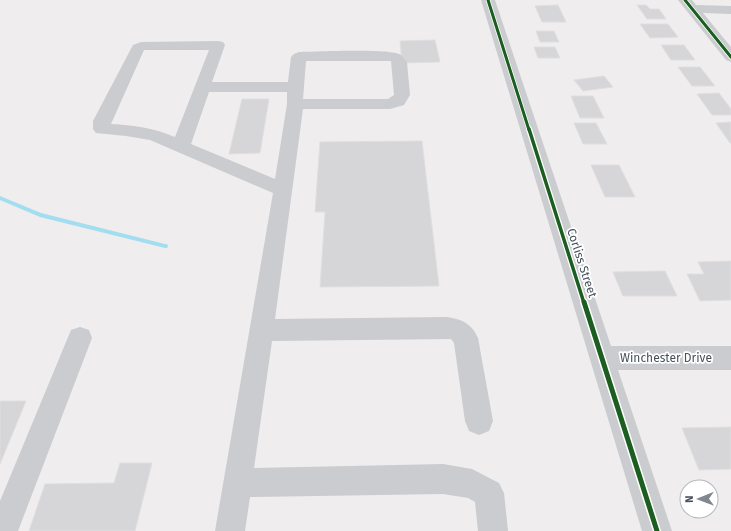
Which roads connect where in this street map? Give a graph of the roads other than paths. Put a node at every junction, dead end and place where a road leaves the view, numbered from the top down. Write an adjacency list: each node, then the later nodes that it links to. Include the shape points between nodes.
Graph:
1 (488, 0): 12 (street, Corliss Street)
2 (689, 5): 3 (street); 4 (street)
3 (731, 10)
4 (731, 57)
5 (203, 87): 6 (street); 8 (street); 8 (street, via 218,45 141,46 102,121 102,129 154,135)
6 (295, 87): 7 (street); 7 (street, via 300,51 387,56 396,58 399,62 402,95 398,101 390,104)
7 (295, 104): 9 (street)
8 (181, 145): 9 (street)
9 (283, 190): 10 (street)
10 (261, 330): 14 (street, via 457,329 466,338); 15 (street)
11 (80, 338): 16 (street)
12 (602, 358): 13 (street, Winchester Drive); 19 (street, Corliss Street)
13 (731, 358)
14 (479, 421)
15 (238, 483): 17 (street); 18 (street, via 442,479 472,484 488,493)
16 (3, 531)
17 (230, 531)
18 (493, 531)
19 (657, 531)

